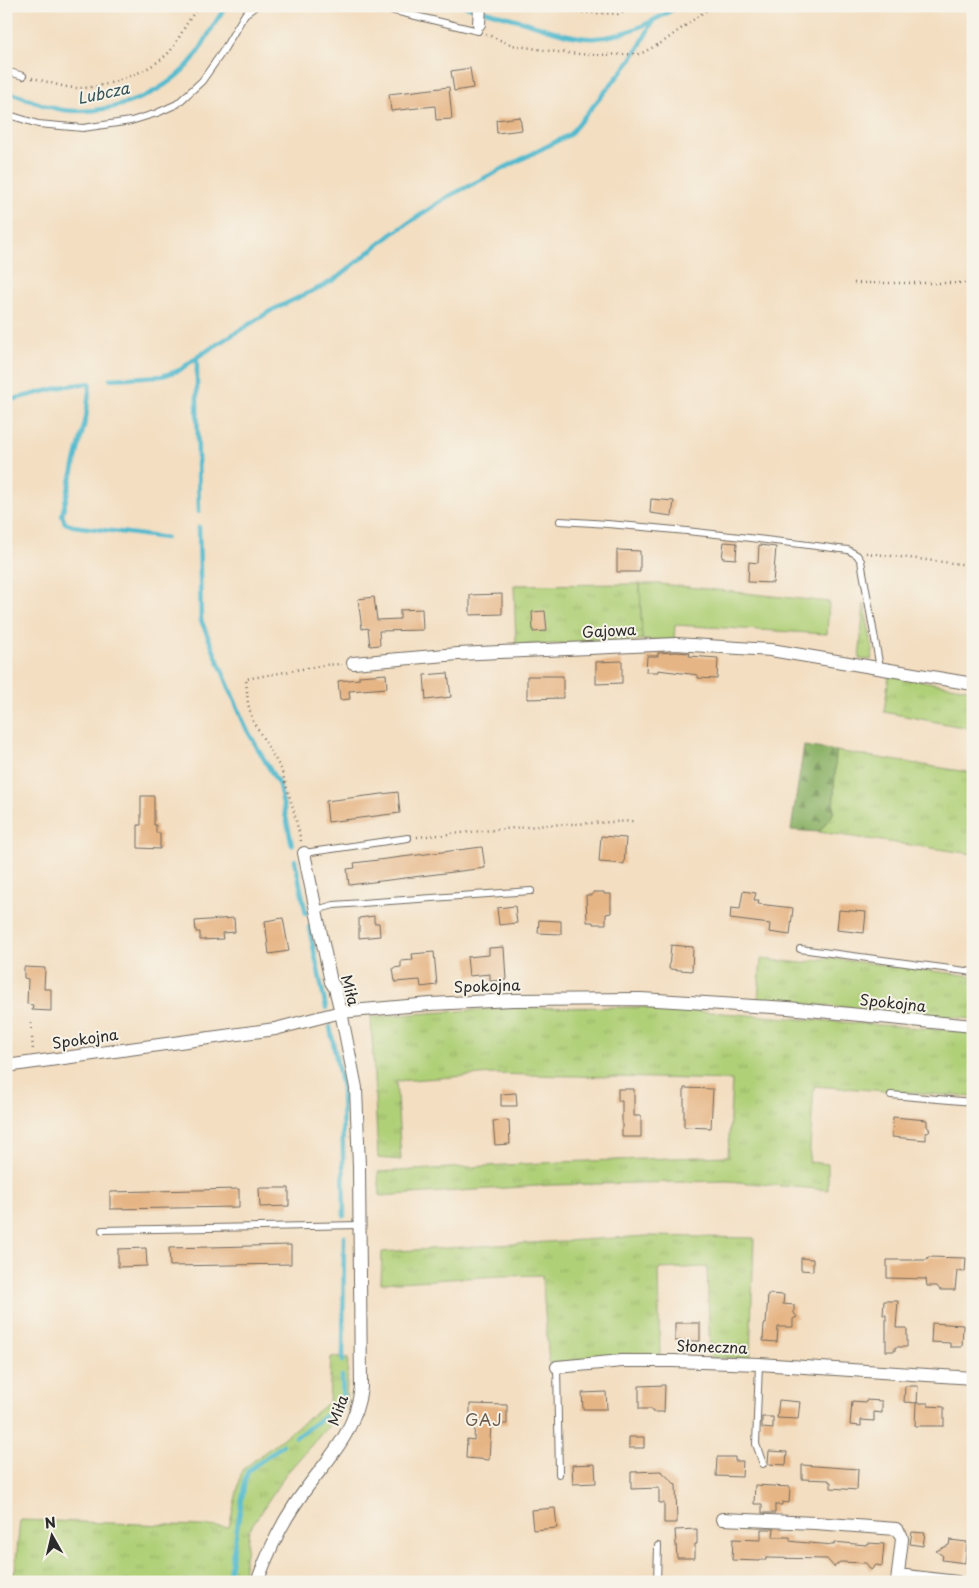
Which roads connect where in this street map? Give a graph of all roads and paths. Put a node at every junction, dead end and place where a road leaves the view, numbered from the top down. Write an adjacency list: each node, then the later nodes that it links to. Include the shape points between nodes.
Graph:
1 (201, 6): 10 (path, via 159,63 119,81 77,88)
2 (256, 6): 11 (lane, via 245,14 202,81 177,104 164,110 131,121 82,128 38,124)
3 (374, 6): 8 (lane)
4 (480, 6): 8 (street)
5 (543, 6): 6 (path, via 570,12 618,14)
6 (642, 6)
7 (712, 6): 8 (path, via 663,42 640,54 591,55 512,45)
8 (478, 28)
9 (6, 71): 10 (lane)
10 (23, 76)
11 (6, 114)
12 (854, 283): 13 (path)
13 (973, 283)
14 (560, 521): 16 (lane, via 757,538 848,550)
15 (973, 529): 17 (path)
16 (857, 555): 17 (path, via 868,553); 20 (lane, via 861,560)
17 (968, 565): 18 (path)
18 (973, 565)
19 (353, 663): 20 (street, Gajowa, via 458,654 676,644 771,650); 24 (path, via 246,679 253,721 281,769)
20 (880, 668): 21 (street, Gajowa)
21 (973, 684)
22 (635, 821): 23 (path, via 548,825)
23 (408, 838): 24 (lane)
24 (304, 853): 26 (street, Miła)
25 (531, 890): 26 (lane)
26 (316, 910): 29 (street, Miła, via 331,982)
27 (800, 949): 28 (lane)
28 (973, 972)
29 (341, 1012): 31 (street, Spokojna, via 503,1000 641,999 788,1008); 32 (street, Spokojna, via 275,1029); 36 (street, Miła, via 356,1088)
30 (31, 1023): 32 (path)
31 (973, 1026)
32 (34, 1062): 33 (street, Spokojna)
33 (6, 1066)
34 (892, 1094): 35 (lane)
35 (973, 1102)
36 (360, 1225): 37 (lane); 46 (street, Miła, via 362,1347 359,1402 344,1439 276,1535)
37 (102, 1230)
38 (760, 1364): 39 (street, Słoneczna, via 622,1361); 40 (street, Słoneczna); 41 (lane, via 756,1444)
39 (557, 1367): 42 (lane, Słoneczna)
40 (973, 1378)
41 (763, 1464)
42 (559, 1474)
43 (722, 1519): 45 (street, via 890,1528 901,1535)
44 (658, 1546): 47 (lane)
45 (897, 1579): 48 (street)
46 (257, 1582)
47 (657, 1582)
48 (957, 1582)

